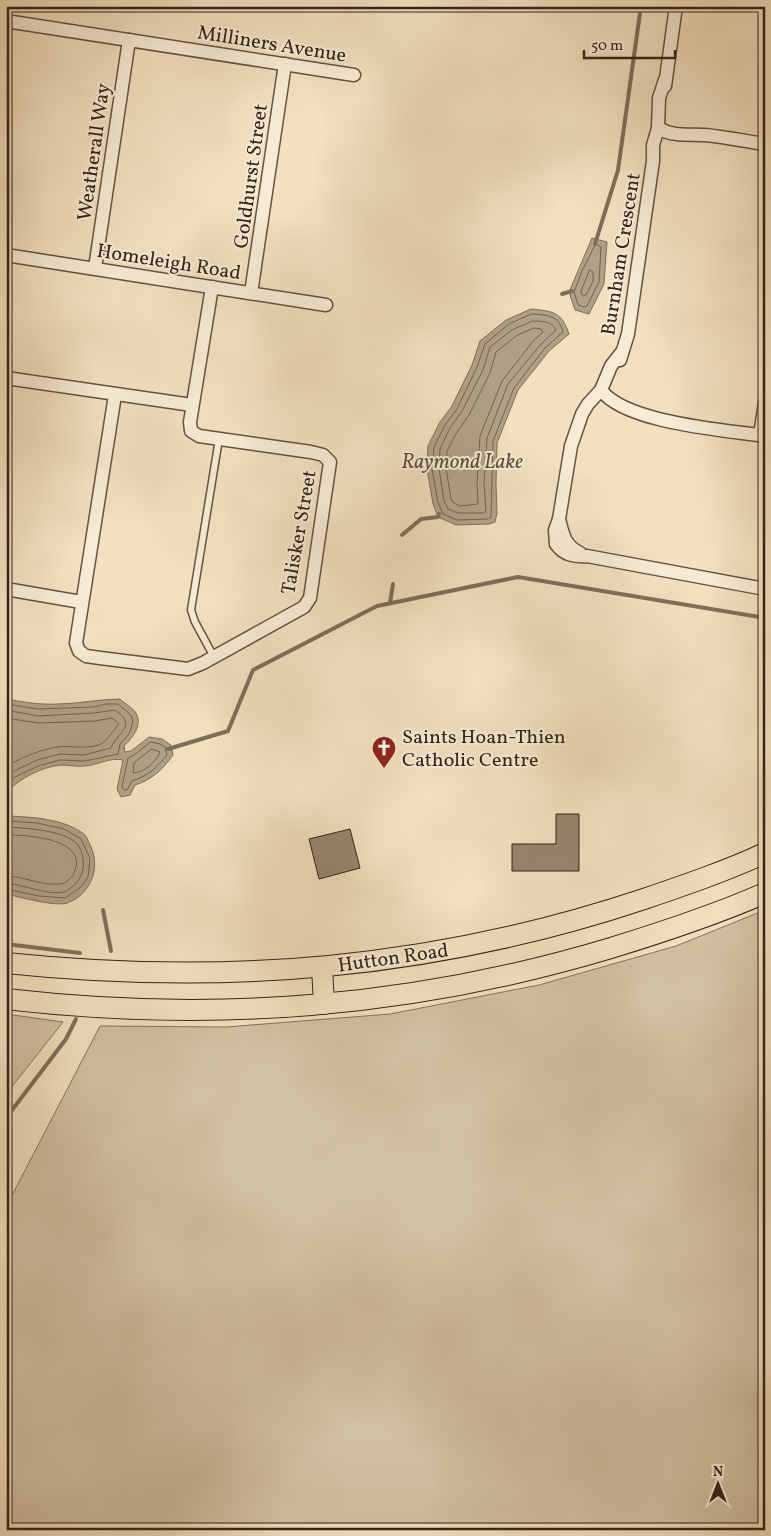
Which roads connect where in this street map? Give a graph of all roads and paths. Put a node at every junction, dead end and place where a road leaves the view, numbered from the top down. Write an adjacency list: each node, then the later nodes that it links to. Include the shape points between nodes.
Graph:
1 (676, 6): 6 (street, Burnham Crescent, via 665,80 659,98)
2 (6, 21): 3 (street, Milliners Avenue)
3 (129, 40): 4 (street, Milliners Avenue); 9 (street, Weatherall Way)
4 (285, 64): 5 (street, Milliners Avenue); 11 (street, Goldhurst Street)
5 (354, 75)
6 (663, 129): 7 (street, via 686,136 703,135); 14 (street, Burnham Crescent, via 653,144 628,334 622,352 611,366)
7 (765, 144)
8 (6, 255): 9 (street, Homeleigh Road)
9 (95, 268): 10 (street, Homeleigh Road)
10 (212, 287): 11 (street, Homeleigh Road); 17 (street, Talisker Street)
11 (251, 293): 12 (street, Homeleigh Road)
12 (326, 305)
13 (6, 378): 15 (street)
14 (604, 392): 18 (street, via 622,406 657,420); 21 (street, Burnham Crescent, via 588,404 570,446 559,519 569,546 587,556)
15 (115, 395): 17 (street); 22 (street, Talisker Street)
16 (765, 403): 18 (street)
17 (192, 405): 19 (street, Talisker Street, via 192,431 199,436)
18 (762, 436)
19 (219, 439): 23 (lane, via 191,610 194,622); 23 (street, Talisker Street, via 311,452 323,455 330,462 310,598 304,607)
20 (6, 589): 22 (street)
21 (765, 589)
22 (82, 602): 23 (street, Talisker Street, via 76,642 78,652 82,654 188,668)
23 (214, 657)
24 (765, 853): 27 (main road, Hutton Road, via 619,907 520,935 433,952)
25 (765, 893): 29 (main road, Hutton Road, via 634,941 528,970 427,991)
26 (6, 963): 27 (main road, Hutton Road, via 139,973 246,972)
27 (322, 967): 29 (main road)
28 (6, 999): 29 (main road, Hutton Road, via 67,1006 157,1010 246,1010)
29 (324, 1004)

